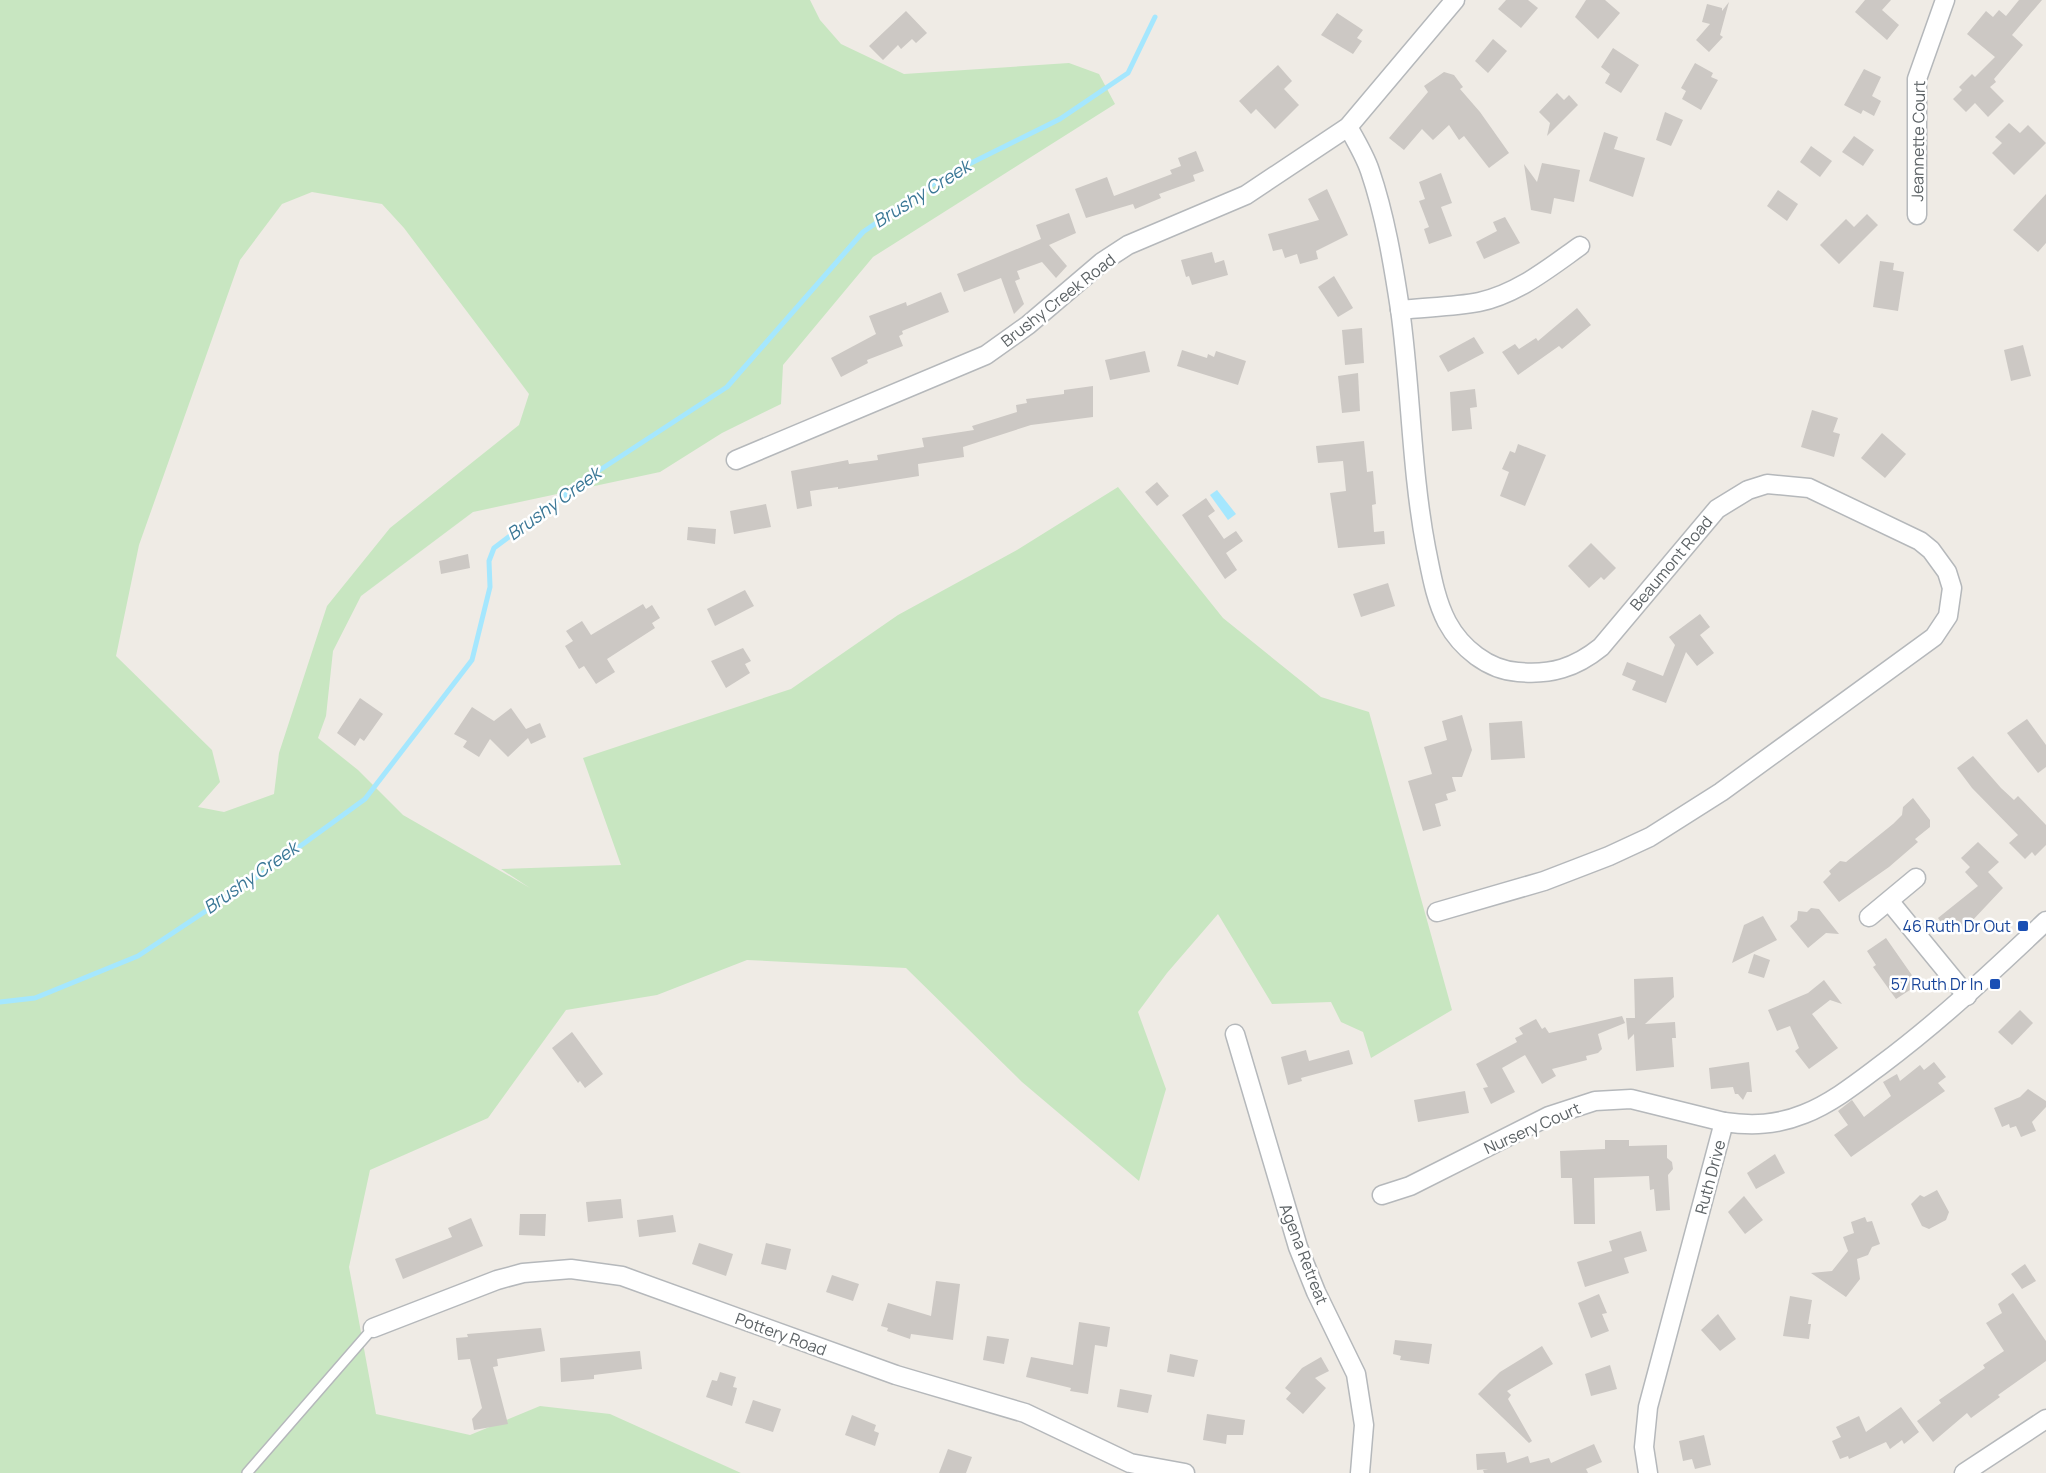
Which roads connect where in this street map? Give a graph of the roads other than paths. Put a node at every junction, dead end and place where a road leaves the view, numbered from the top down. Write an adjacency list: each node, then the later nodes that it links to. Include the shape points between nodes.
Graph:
1 (1455, 0): 3 (street, Brushy Creek Road)
2 (1945, 0): 4 (street, Jeannette Court, via 1917,79)
3 (1348, 127): 6 (street, Beaumont Road, via 1370,170 1383,216); 7 (street, Brushy Creek Road, via 1229,205 1143,238 1115,254 986,355)
4 (1917, 215)
5 (1580, 246): 6 (street, via 1531,280 1499,296 1478,302)
6 (1400, 310): 10 (street, Beaumont Road, via 1418,503 1438,600 1460,642 1493,666 1509,672 1547,673 1584,660 1601,647 1717,509 1748,490 1767,484 1809,488 1920,541 1939,558 1952,588 1948,616 1934,638 1680,819 1609,856 1544,881)
7 (736, 460)
8 (1917, 878): 9 (street)
9 (1890, 902): 11 (street); 13 (street)
10 (1437, 912)
11 (1869, 917)
12 (2046, 921): 13 (street, Ruth Drive)
13 (1967, 996): 15 (street, Ruth Drive, via 1840,1095 1804,1114 1751,1126)
14 (1235, 1034): 21 (street, Agena Retreat, via 1298,1247 1356,1374 1364,1425)
15 (1724, 1122): 16 (street, Nursery Court, via 1631,1100 1595,1101 1549,1116 1410,1186); 22 (street, Ruth Drive, via 1648,1407 1644,1447)
16 (1382, 1195)
17 (373, 1328): 19 (lane); 20 (street, Pottery Road, via 523,1273 571,1269 622,1276 896,1375 1025,1413 1130,1462)
18 (2046, 1419): 23 (street)
19 (248, 1473)
20 (1185, 1473)
21 (1360, 1473)
22 (1648, 1473)
23 (1964, 1473)

